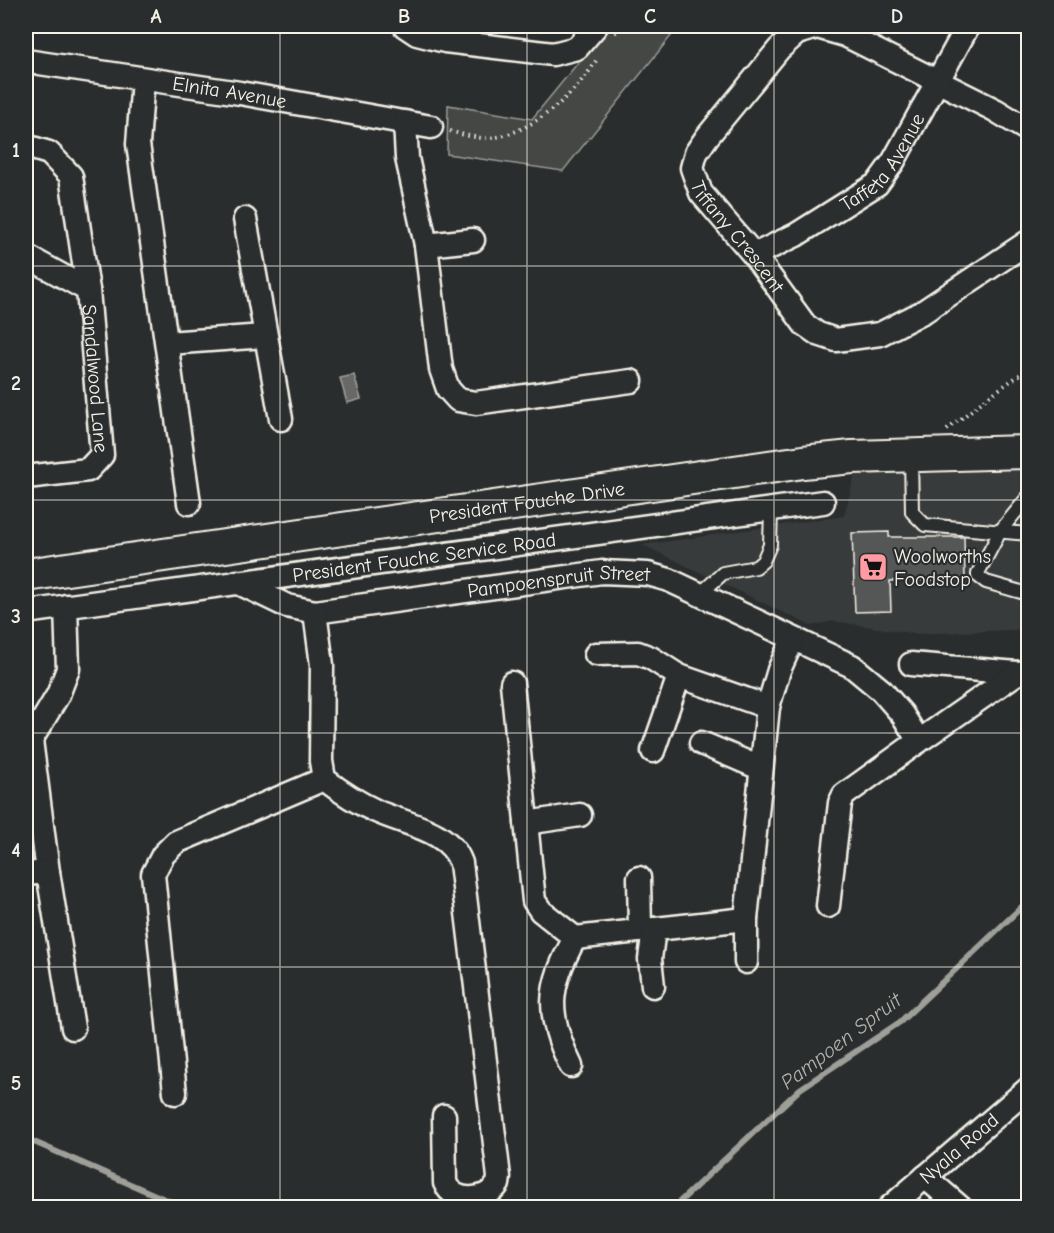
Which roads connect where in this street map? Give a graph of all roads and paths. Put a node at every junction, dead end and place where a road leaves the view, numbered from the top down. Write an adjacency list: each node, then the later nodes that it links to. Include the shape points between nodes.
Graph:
1 (405, 26): 4 (street, via 417,34 445,41 553,54 577,48)
2 (621, 26): 4 (path)
3 (968, 26): 8 (street, Taffeta Avenue)
4 (603, 33)
5 (599, 55): 10 (path, via 589,73 562,100 541,119 522,128 484,138)
6 (26, 61): 7 (street, Elnita Avenue)
7 (143, 80): 9 (street, Elnita Avenue); 21 (street, via 138,144)
8 (938, 83): 11 (street, Tiffany Crescent); 17 (street, Taffeta Avenue, via 877,183 796,235); 17 (street, Tiffany Crescent, via 845,35 817,27 797,33 707,137 693,160 701,194)
9 (405, 122): 10 (street, Elnita Avenue); 16 (street, via 407,158)
10 (431, 127)
11 (1029, 130)
12 (26, 146): 19 (street, Sandalwood Lane, via 50,153 71,176)
13 (245, 219): 20 (street)
14 (473, 240): 16 (street)
15 (1029, 242): 17 (street, Tiffany Crescent, via 922,312 880,334 836,340 805,324)
16 (426, 245): 23 (street, via 441,369 458,400 476,403)
17 (754, 255)
18 (26, 256): 19 (street, Sandalwood Lane)
19 (88, 290): 27 (street, Sandalwood Lane, via 102,454 88,470)
20 (265, 336): 21 (street); 24 (street)
21 (167, 343): 30 (street)
22 (1029, 369): 26 (path, via 957,420)
23 (631, 381)
24 (281, 419)
25 (1029, 452): 26 (street, President Fouche Drive)
26 (916, 455): 32 (lane, via 912,512 917,519 924,525); 34 (street, President Fouche Drive, via 803,462)
27 (26, 477)
28 (1029, 497): 32 (lane)
29 (823, 502): 31 (street, President Fouche Service Road)
30 (189, 503)
31 (771, 508): 35 (street, President Fouche Service Road); 37 (lane, via 770,545 763,561 756,567 723,573)
32 (1001, 530): 33 (lane); 36 (lane, via 978,576)
33 (1029, 534)
34 (26, 575)
35 (237, 582): 38 (street, President Fouche Service Road); 40 (street, Pampoenspruit Street, via 287,606)
36 (1029, 594)
37 (699, 595): 40 (street, Pampoenspruit Street, via 648,574 602,572); 41 (street, Pampoenspruit Street)
38 (66, 606): 39 (street, President Fouche Service Road); 48 (street, via 68,669 58,695)
39 (26, 612)
40 (315, 612): 53 (street, via 322,665)
41 (793, 639): 47 (street); 49 (street, Pampoenspruit Street, via 842,660 864,675 902,714)
42 (596, 654): 45 (street, via 638,653)
43 (911, 664): 44 (street)
44 (1023, 672): 49 (street)
45 (679, 676): 47 (street); 51 (street)
46 (512, 683): 55 (street)
47 (768, 707): 52 (street)
48 (28, 740): 56 (street)
49 (919, 741): 59 (street, via 844,795)
50 (701, 743): 52 (street)
51 (653, 751)
52 (760, 768): 60 (street)
53 (324, 779): 68 (street, via 176,842 158,862 153,874); 69 (street, via 377,812 440,836 457,852 461,863 499,1177 488,1194 465,1197 448,1190)
54 (580, 815): 55 (street)
55 (526, 823): 62 (street, via 534,901)
56 (48, 872): 57 (street); 65 (street)
57 (26, 874)
58 (639, 878): 61 (street)
59 (828, 906)
60 (746, 919): 61 (street); 63 (street)
61 (647, 929): 62 (street); 64 (street)
62 (575, 938): 66 (street, via 558,968 553,996 556,1035)
63 (746, 962)
64 (652, 987)
65 (73, 1028)
66 (571, 1066)
67 (1029, 1089): 70 (street, Nyala Road)
68 (175, 1094)
69 (444, 1116)
70 (925, 1177): 71 (street, Nyala Road); 72 (street)
71 (889, 1208)
72 (961, 1208)

